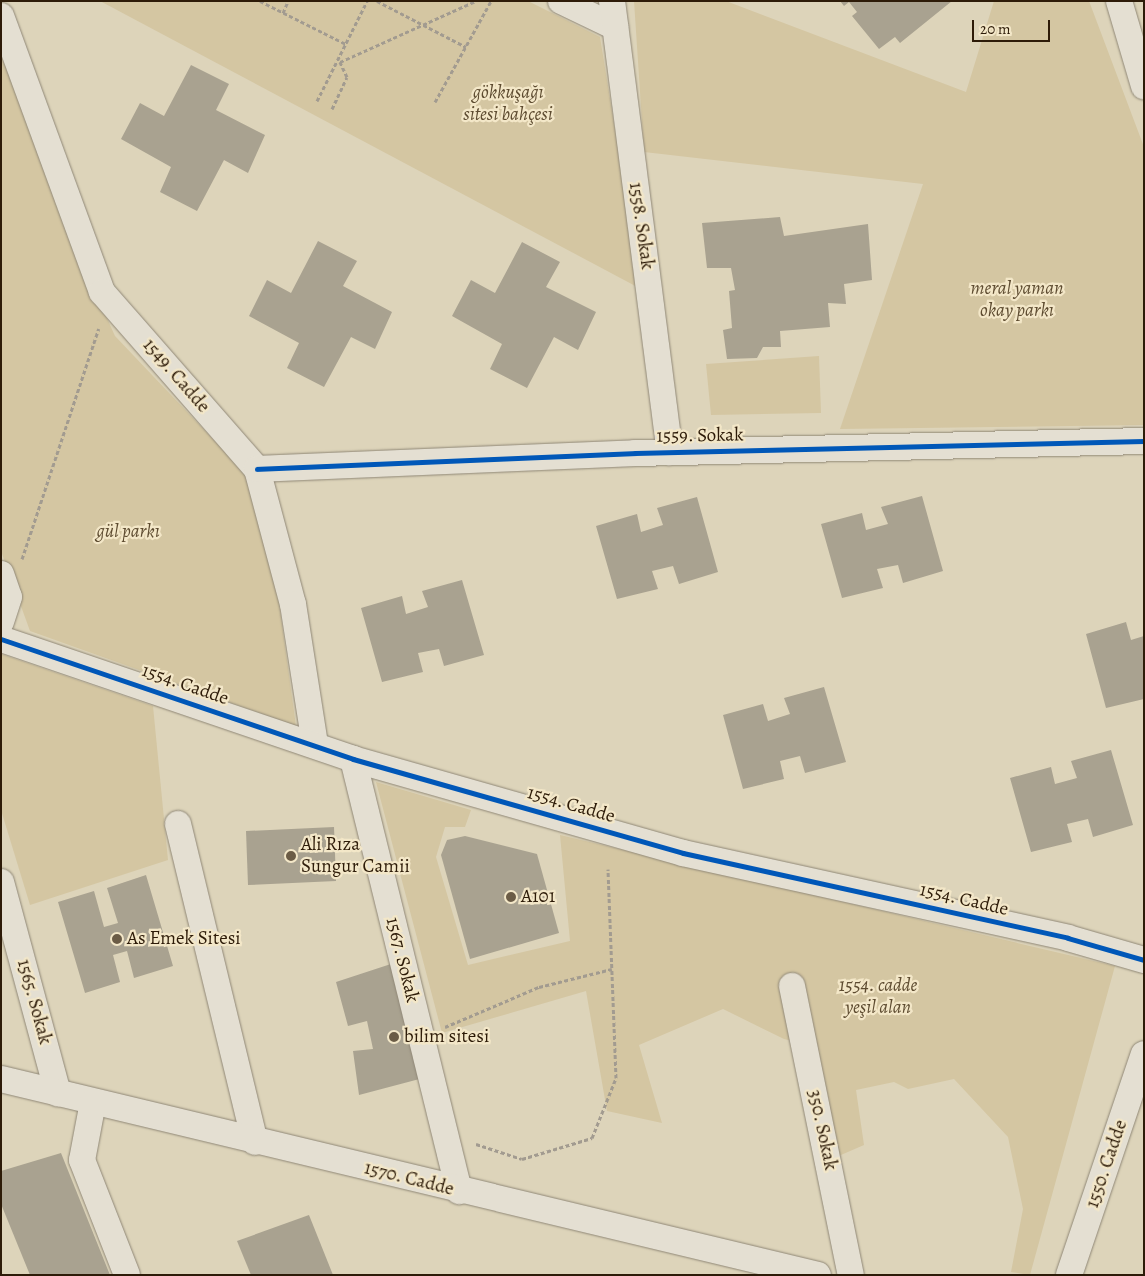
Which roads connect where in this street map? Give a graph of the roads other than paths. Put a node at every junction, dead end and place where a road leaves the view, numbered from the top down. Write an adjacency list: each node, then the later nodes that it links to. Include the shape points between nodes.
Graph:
1 (561, 1): 5 (street)
2 (612, 1): 5 (street, 1558. Sokak)
3 (1119, 1): 6 (street)
4 (1, 16): 9 (street, 1549. Cadde, via 108,299)
5 (614, 27): 8 (street, 1558. Sokak)
6 (1144, 86)
7 (1144, 441): 8 (street, 1559. Sokak)
8 (670, 452): 9 (street, 1559. Sokak)
9 (257, 469): 13 (street, 1549. Cadde, via 293,604)
10 (5, 585): 11 (street)
11 (1, 622)
12 (1, 639): 13 (street, 1554. Cadde)
13 (315, 744): 14 (street, 1554. Cadde)
14 (353, 759): 17 (street, 1554. Cadde, via 684,853 1068,938); 24 (street, 1567. Sokak)
15 (178, 824): 23 (street)
16 (1, 882): 21 (street, 1565. Sokak)
17 (1144, 960)
18 (792, 986): 27 (street, 350. Sokak)
19 (1144, 1054): 28 (street, 1550. Cadde)
20 (1, 1079): 21 (street, 1570. Cadde)
21 (58, 1093): 22 (street, 1570. Cadde)
22 (93, 1102): 23 (street, 1570. Cadde); 25 (street, via 82,1160)
23 (255, 1142): 24 (street, 1570. Cadde)
24 (459, 1191): 26 (street, 1570. Cadde)
25 (127, 1275)
26 (818, 1275)
27 (851, 1275)
28 (1069, 1275)

